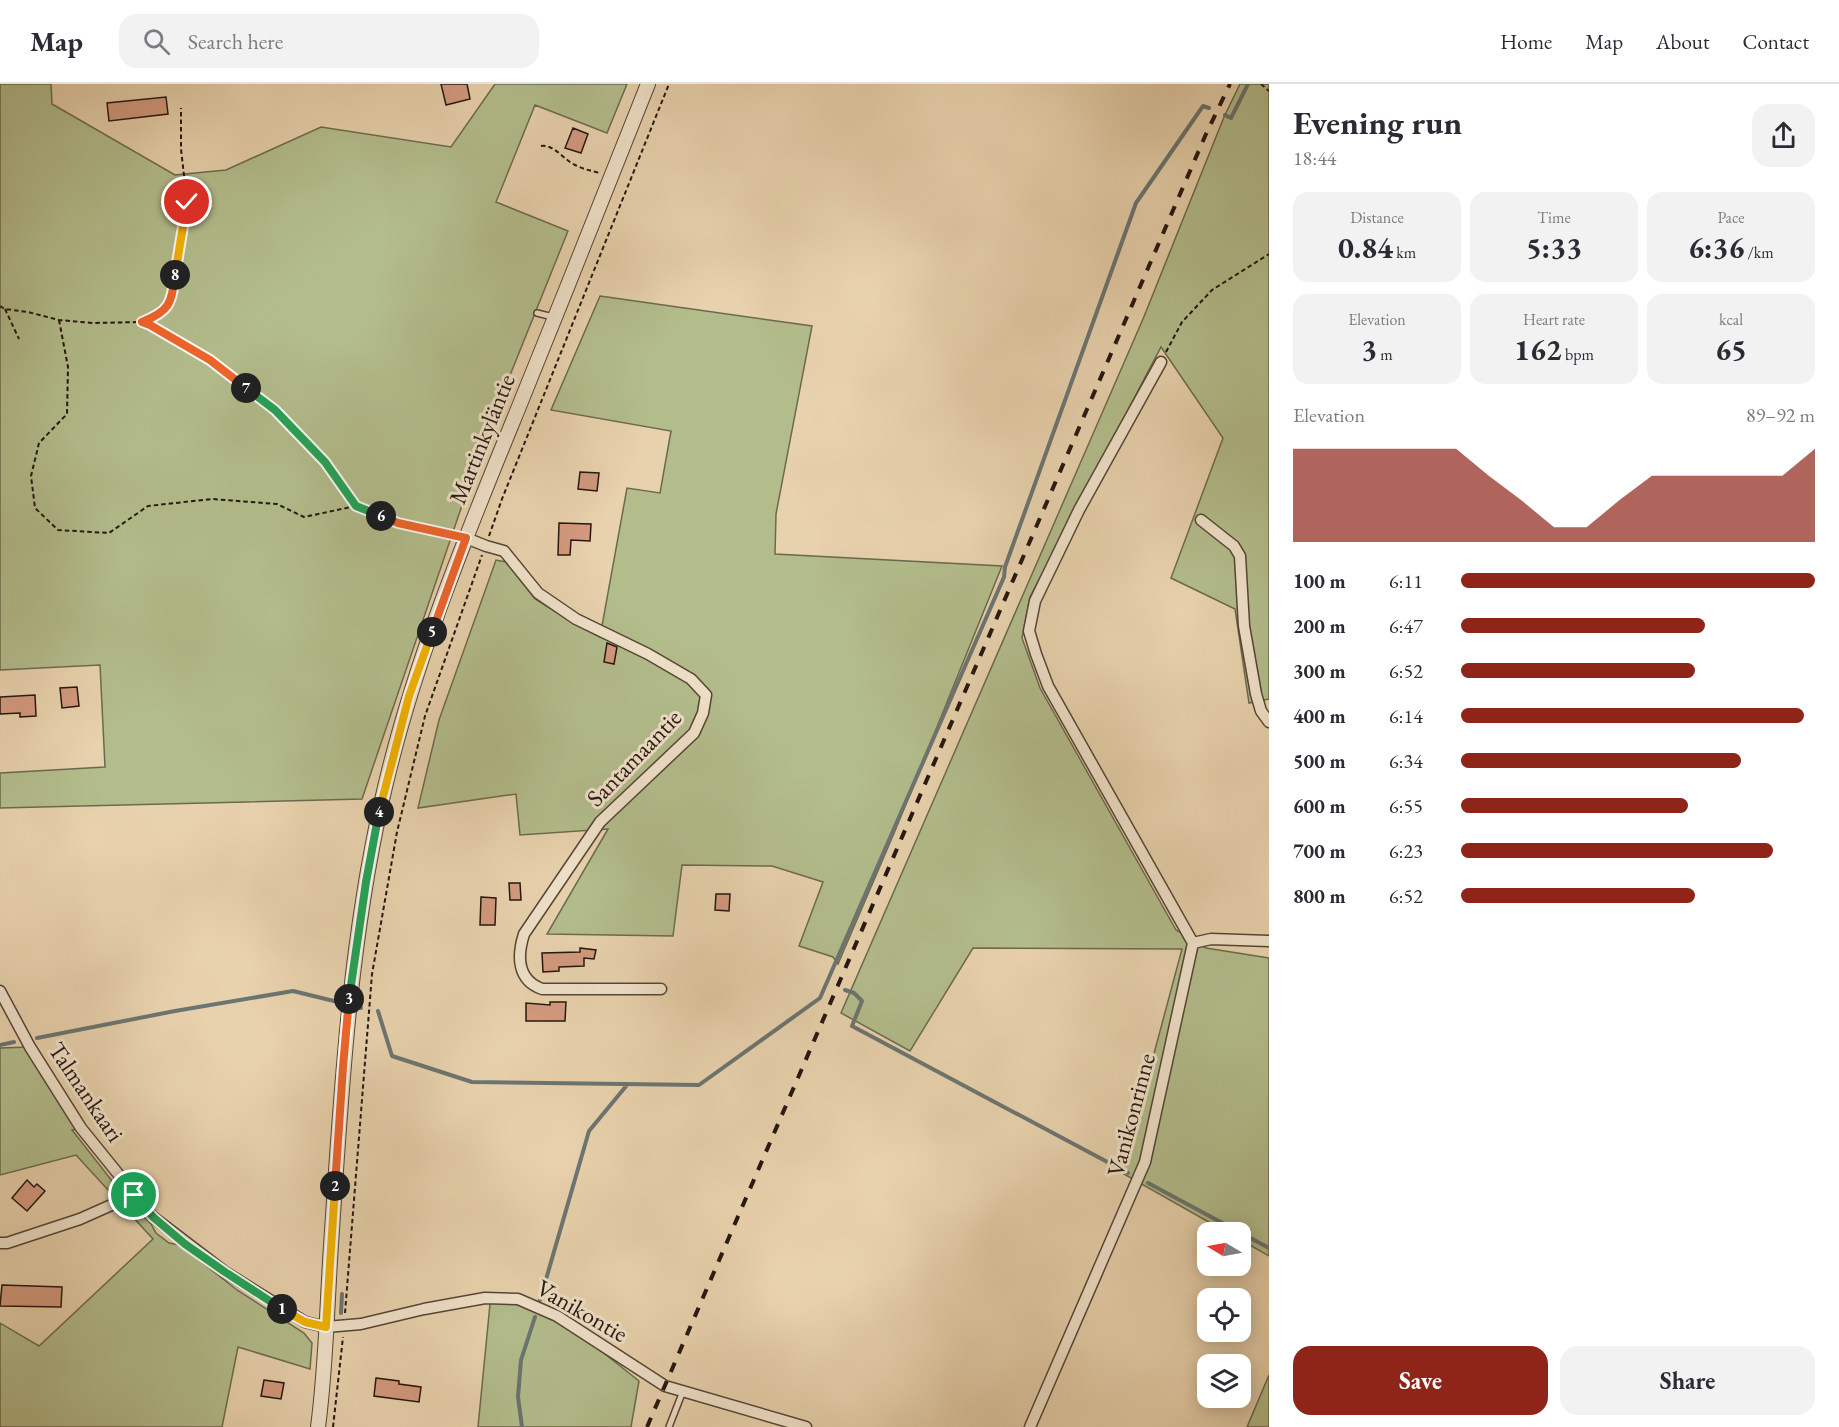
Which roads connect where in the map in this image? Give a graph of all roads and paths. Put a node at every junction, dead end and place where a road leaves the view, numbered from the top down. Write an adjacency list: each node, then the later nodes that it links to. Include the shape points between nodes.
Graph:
1 (648, 84): 7 (street, Martinkyläntie)
2 (669, 84): 20 (path)
3 (1261, 84): 4 (path)
4 (1269, 91)
5 (181, 108): 14 (path, via 187,202 172,300 159,315)
6 (541, 146): 7 (path, via 552,147 573,165)
7 (611, 176): 12 (street, Martinkyläntie)
8 (1269, 254): 16 (path, via 1212,290 1182,322)
9 (0, 306): 10 (path)
10 (5, 309): 13 (path); 15 (path)
11 (537, 313): 12 (lane)
12 (555, 318): 19 (street, Martinkyläntie)
13 (59, 320): 14 (path); 17 (path, via 68,367 67,414 39,443 31,476 34,508 58,530 109,533 148,506 212,499 277,504 304,517)
14 (142, 322): 17 (path, via 210,360 275,410 325,462)
15 (19, 339)
16 (1161, 362): 23 (street, via 1079,510 1035,601 1029,631 1048,686)
17 (356, 506): 19 (path, via 398,523)
18 (1201, 520): 21 (street, via 1234,546 1240,556 1244,626 1256,694)
19 (466, 538): 20 (street, Santamaantie); 31 (street, Martinkyläntie, via 409,696 382,799 366,882 343,1067)
20 (486, 546): 24 (street, Santamaantie, via 504,551 538,593 576,619 691,679 706,695 694,733 600,822 524,934 519,951 524,975 532,986 542,989); 29 (path, via 425,717 398,832 372,974)
21 (1269, 722)
22 (1269, 941): 23 (street, via 1211,939)
23 (1193, 943): 37 (street, Vanikonrinne, via 1145,1162)
24 (662, 989)
25 (0, 991): 26 (street, Talmankaari, via 81,1128)
26 (134, 1195): 27 (street, via 80,1219); 31 (street, Talmankaari, via 153,1217 225,1272 291,1315)
27 (2, 1245)
28 (342, 1263): 29 (path)
29 (350, 1263): 30 (path)
30 (344, 1326): 31 (street, Vanikontie); 32 (street, Vanikontie, via 485,1298 518,1299 557,1316 665,1386); 34 (path)
31 (326, 1327): 33 (street, Martinkyläntie)
32 (683, 1391): 35 (lane); 36 (street, Vanikontie)
33 (318, 1427)
34 (333, 1427)
35 (669, 1427)
36 (806, 1427)
37 (1030, 1427)

